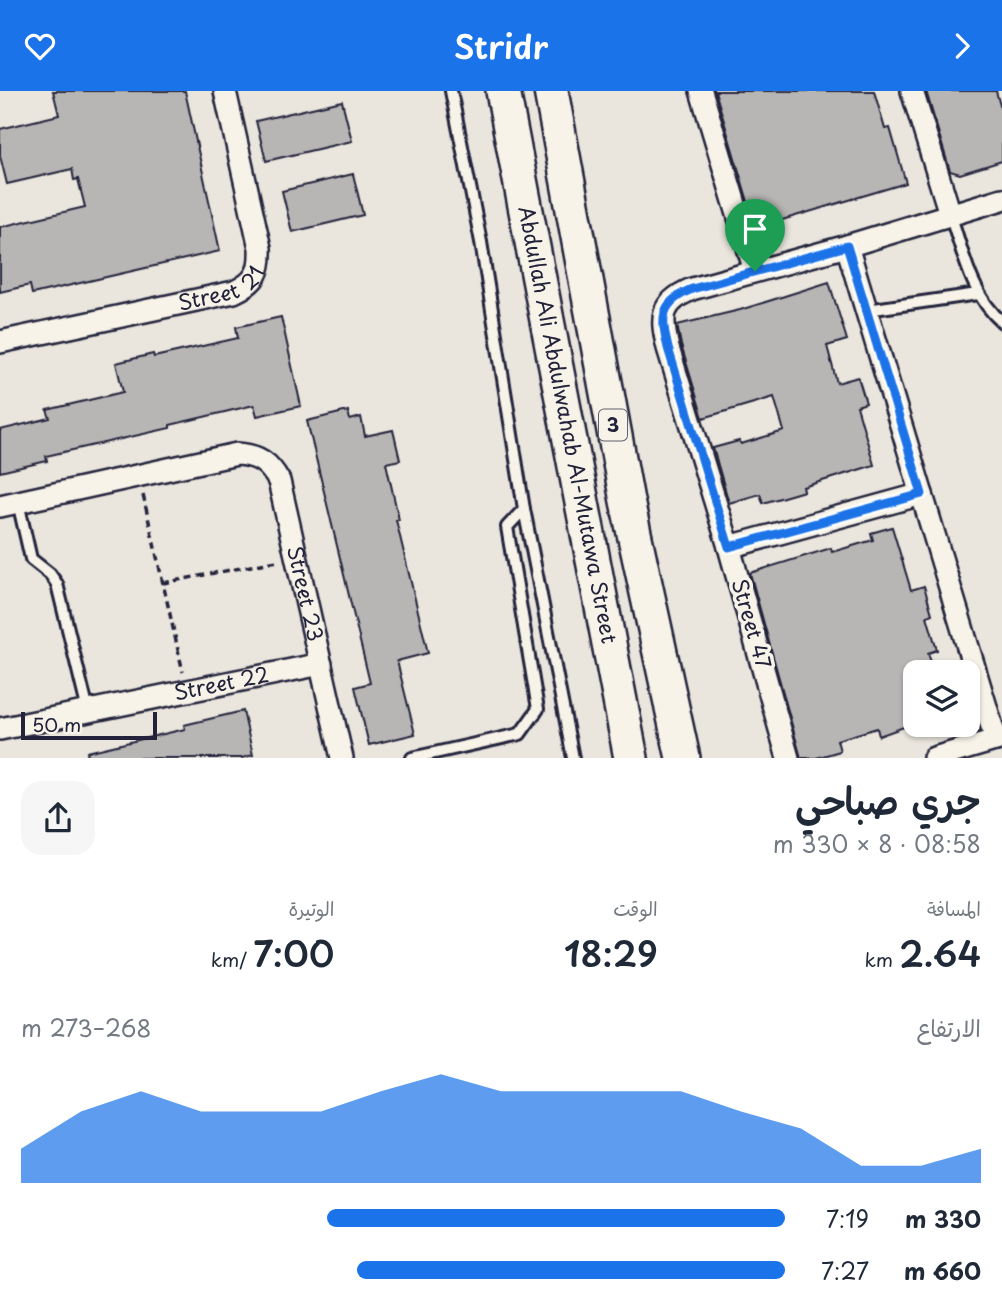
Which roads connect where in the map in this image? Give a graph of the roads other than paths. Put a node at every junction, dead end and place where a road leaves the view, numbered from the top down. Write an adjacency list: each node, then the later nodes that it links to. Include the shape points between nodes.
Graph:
1 (225, 91): 14 (street, Street 21, via 260,248 256,277 234,292)
2 (451, 91): 17 (lane, via 481,242)
3 (503, 91): 26 (main road, Abdullah Ali Abdulwahab Al-Mutawa Street / 3)
4 (551, 91): 27 (main road, Abdullah Ali Abdulwahab Al-Mutawa Street / 3, via 626,501)
5 (701, 91): 10 (street)
6 (912, 91): 8 (street)
7 (1002, 199): 8 (street, Street 47)
8 (950, 214): 9 (street, Street 47); 11 (lane)
9 (847, 246): 10 (street, Street 47); 12 (street)
10 (755, 271): 18 (street, Street 47, via 683,293 664,312 668,348)
11 (978, 294): 12 (lane); 13 (lane)
12 (867, 310): 15 (street)
13 (1002, 322)
14 (0, 342)
15 (922, 494): 18 (street); 22 (street)
16 (9, 504): 19 (street, Street 23, via 237,454 261,460 279,481); 20 (lane, via 31,559 57,584)
17 (524, 509): 24 (lane, via 507,527 538,709 520,734); 25 (lane)
18 (729, 547): 28 (street, Street 47)
19 (321, 664): 20 (street, Street 22); 23 (street, Street 23)
20 (88, 711): 21 (street, Street 22)
21 (0, 729)
22 (999, 739): 29 (street)
23 (342, 758)
24 (412, 758)
25 (573, 758)
26 (631, 758)
27 (683, 758)
28 (788, 758)
29 (934, 758)

